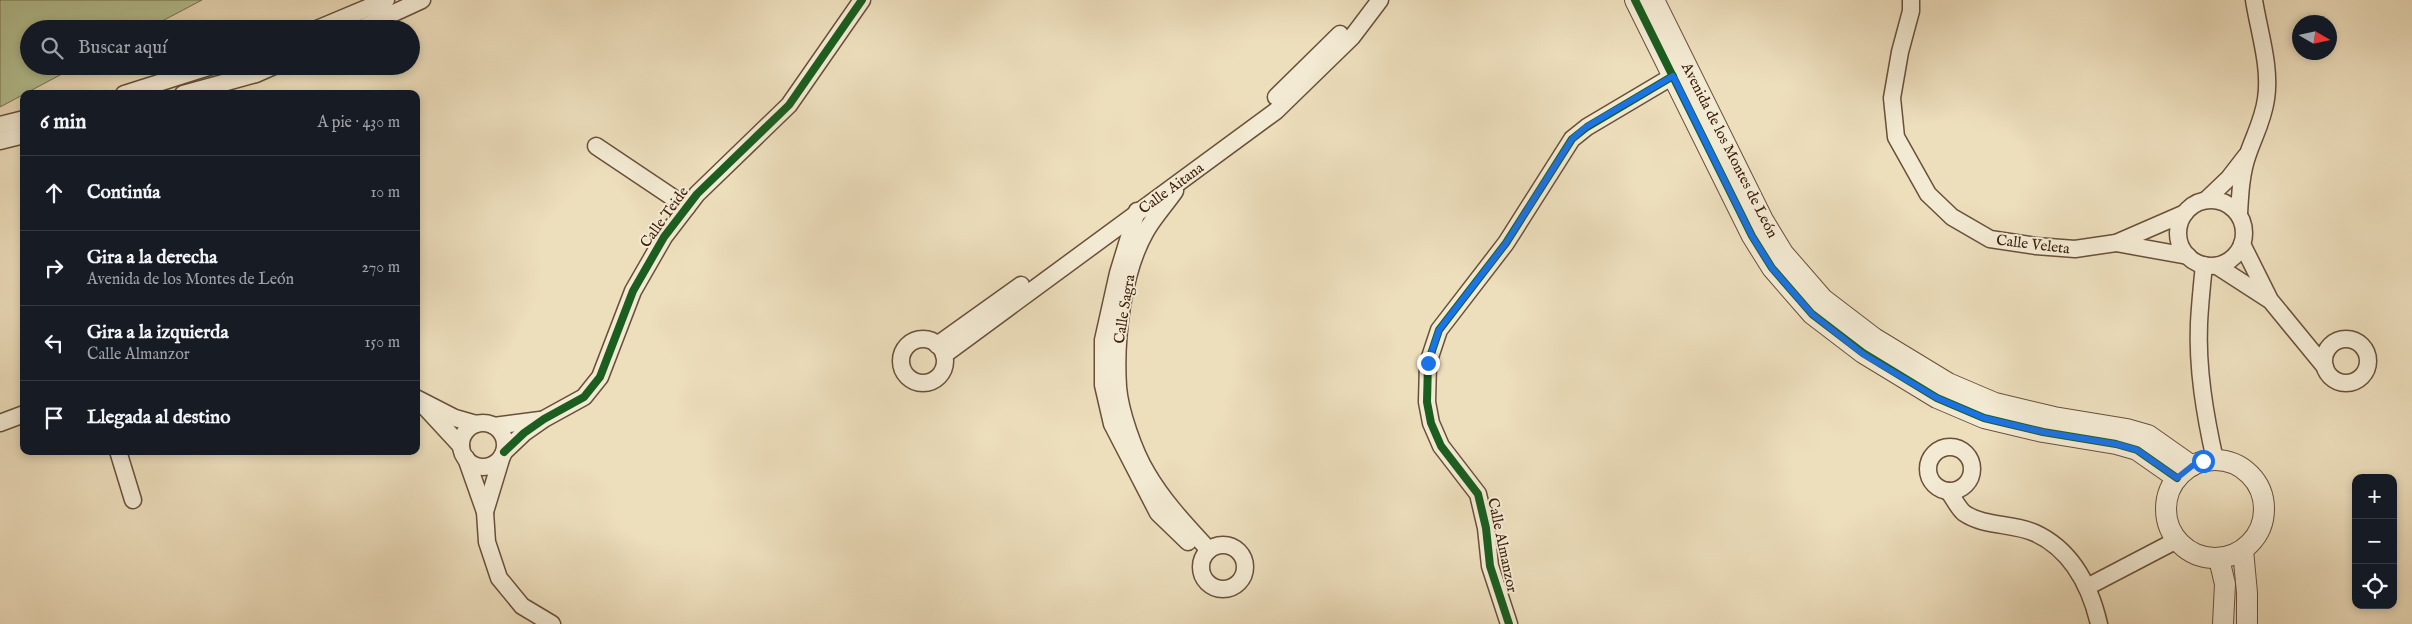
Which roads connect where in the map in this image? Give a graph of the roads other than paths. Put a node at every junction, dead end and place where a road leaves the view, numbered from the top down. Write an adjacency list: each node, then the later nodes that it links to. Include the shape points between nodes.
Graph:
1 (386, 0): 10 (street)
2 (422, 0): 11 (street)
3 (862, 0): 26 (street, Calle Teide, via 789,106 703,187)
4 (1366, 0): 25 (street, Calle Aitana, via 1340,34 1256,116)
5 (1380, 0): 23 (street, Calle Aitana, via 1352,37 1276,111)
6 (1635, 0): 14 (street, Avenida de los Montes de León)
7 (1654, 0): 49 (street, Avenida de los Montes de León, via 1763,220 1783,253 1823,299 1874,338 1948,383 1995,403 2148,435)
8 (1911, 0): 30 (street, Calle Veleta, via 1892,98 1896,138 1928,194 1952,217 1990,239 2075,249)
9 (2254, 0): 22 (street, via 2266,68 2266,97 2260,129)
10 (338, 20)
11 (379, 20)
12 (184, 75): 15 (street)
13 (252, 75): 16 (street)
14 (1673, 76): 49 (street, Avenida de los Montes de León, via 1752,236 1772,268 1812,314 1863,354 1937,398 1984,418 2116,444); 58 (street, Calle Almanzor, via 1586,127 1572,139 1506,243 1439,330 1428,363 1430,423 1441,446 1478,494 1490,566)
15 (137, 90)
16 (198, 90)
17 (20, 120): 18 (street)
18 (0, 126)
19 (20, 136): 20 (street)
20 (0, 141)
21 (596, 146): 26 (street, Calle Teide)
22 (2248, 155): 24 (street); 28 (street, via 2240,190)
23 (1186, 178): 25 (street, Calle Aitana); 29 (street, Calle Sagra, via 1146,231)
24 (2206, 200): 27 (street); 28 (street, via 2224,203)
25 (1139, 206): 29 (street, Calle Aitana); 29 (street, Calle Sagra)
26 (687, 207): 41 (street, Calle Teide, via 664,237 633,291 600,377 584,397)
27 (2185, 213): 30 (street, Calle Veleta); 33 (street, via 2178,231 2182,249)
28 (2239, 214): 31 (street, via 2243,224)
29 (1118, 236): 32 (street, Calle Sagra); 32 (street, via 1116,244); 32 (street, Calle Sagra, via 1129,272 1118,336 1118,388 1128,427 1146,471 1206,553 1158,513 1112,424 1103,385 1103,340); 36 (street, Calle Aitana)
30 (2116, 243): 33 (street, Calle Veleta)
31 (2242, 244): 34 (street, via 2228,262); 35 (street)
32 (1123, 256)
33 (2188, 256): 34 (street)
34 (2211, 266): 35 (street); 48 (street, via 2199,324 2200,368)
35 (2270, 300): 37 (street)
36 (940, 350)
37 (2325, 367)
38 (420, 400): 43 (street, via 455,418)
39 (420, 402): 45 (street)
40 (20, 416): 42 (street)
41 (544, 419): 44 (street, Calle Teide); 46 (street, Calle Teide)
42 (0, 423)
43 (476, 424): 44 (street); 45 (street, via 465,433)
44 (494, 426): 46 (street, via 504,437)
45 (464, 452): 46 (street, via 471,463 485,467 498,461); 52 (street)
46 (503, 454): 52 (street)
47 (119, 455): 51 (street)
48 (2214, 460): 49 (street); 54 (street, via 2230,462 2244,469 2262,494 2262,525 2255,539)
49 (2185, 472): 53 (street, via 2169,492 2166,509 2168,526)
50 (1948, 491): 56 (street, via 1963,512 1980,520 2034,533 2060,549 2078,568)
51 (133, 500)
52 (485, 512): 57 (street, via 487,542 499,578 522,606)
53 (2177, 540): 55 (street, via 2188,551 2203,558); 56 (street)
54 (2243, 550): 55 (street); 61 (street)
55 (2219, 559): 60 (street, via 2225,584)
56 (2087, 587): 59 (street, via 2094,600)
57 (552, 624)
58 (1509, 624)
59 (2099, 624)
60 (2223, 624)
61 (2247, 624)

